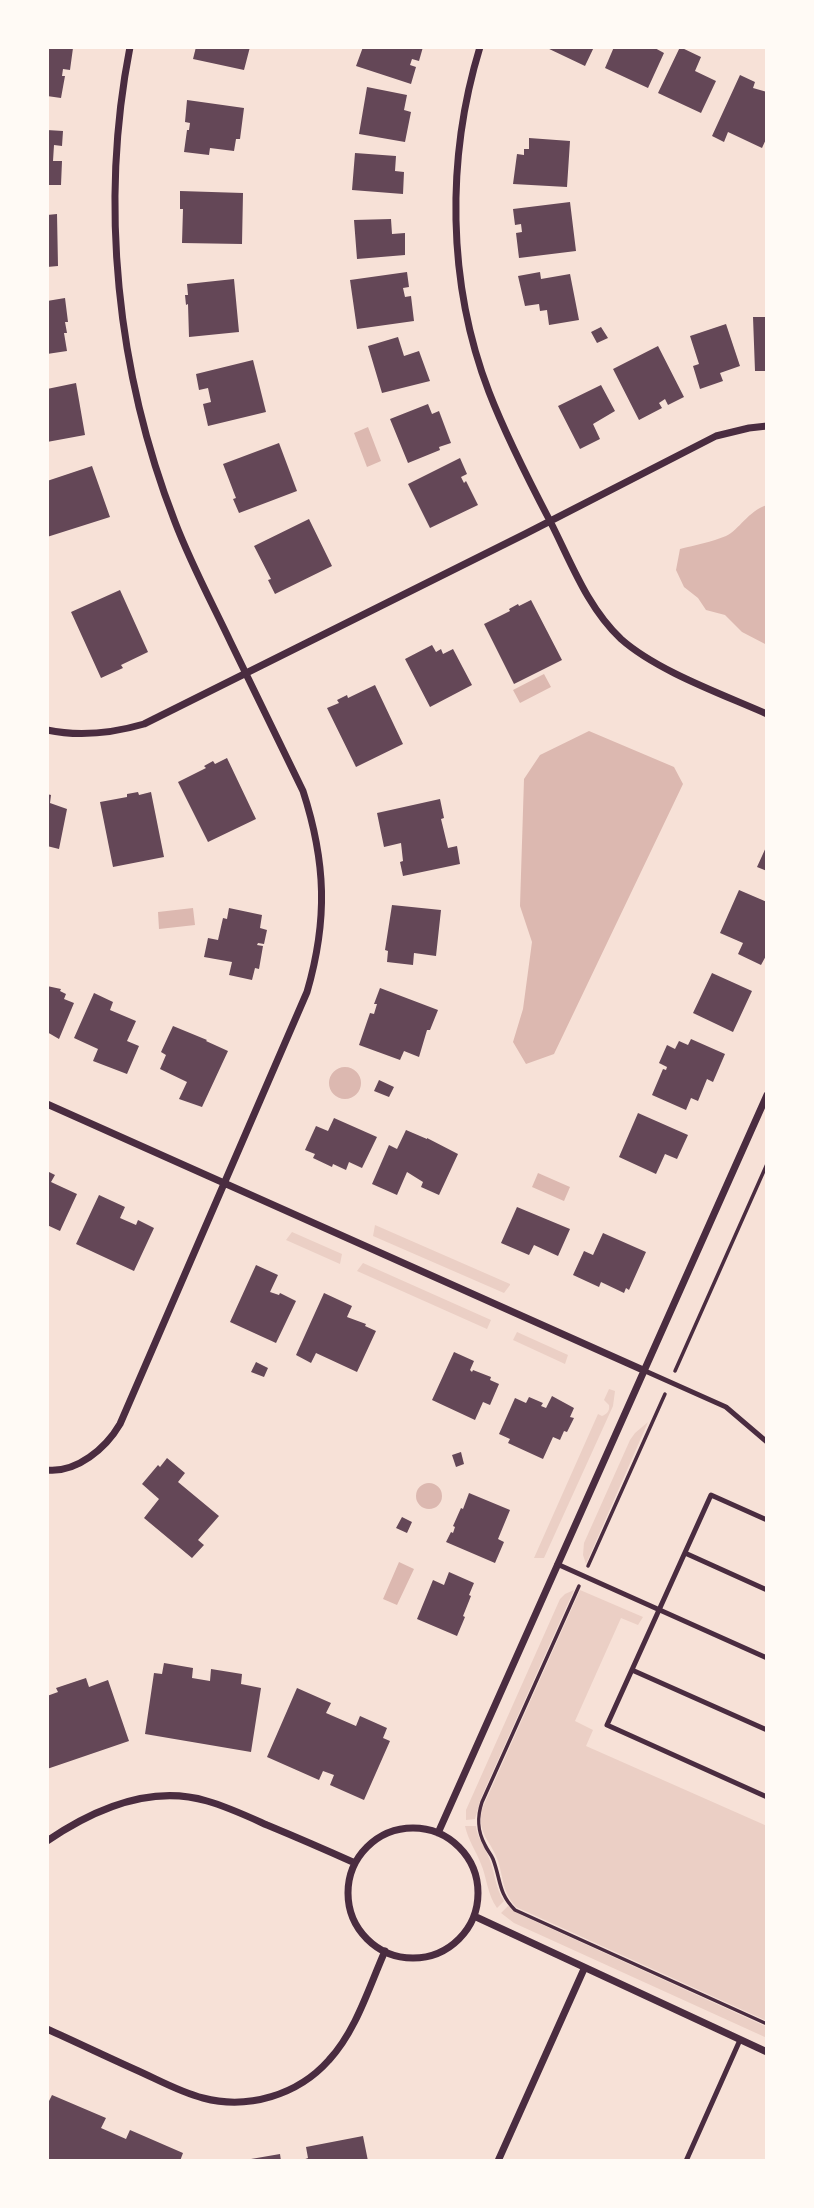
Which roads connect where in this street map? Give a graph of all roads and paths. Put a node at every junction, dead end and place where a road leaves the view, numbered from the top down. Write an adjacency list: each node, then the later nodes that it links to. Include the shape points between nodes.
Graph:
1 (130, 47): 5 (street, via 116,205 118,269 130,360 147,437 175,522)
2 (480, 47): 4 (street, via 465,106 457,177 464,296 488,390)
3 (767, 426): 4 (street, via 716,436)
4 (550, 521): 5 (street); 6 (street, via 590,602 624,641 656,664)
5 (247, 674): 7 (street, via 130,728 84,734); 11 (street, via 303,791 323,888 318,949 307,992)
6 (767, 714)
7 (47, 730)
8 (767, 1095): 12 (street)
9 (47, 1104): 11 (street)
10 (767, 1164): 13 (path)
11 (225, 1183): 12 (street); 15 (street, via 110,1441 85,1461)
12 (643, 1370): 13 (lane); 18 (street)
13 (670, 1382): 14 (lane, via 726,1407); 19 (path)
14 (767, 1442)
15 (47, 1470)
16 (767, 1520): 17 (lane, via 712,1495)
17 (685, 1553): 20 (lane); 21 (lane)
18 (556, 1564): 19 (lane); 26 (street)
19 (584, 1576): 21 (lane); 32 (path, via 477,1817 503,1896 515,1910)
20 (767, 1590)
21 (659, 1610): 22 (lane); 23 (lane)
22 (767, 1658)
23 (632, 1670): 24 (lane); 25 (lane, via 607,1725)
24 (767, 1730)
25 (767, 1797)
26 (438, 1833): 28 (street, via 415,1828 391,1831 370,1844); 29 (street, via 459,1847 472,1867 478,1892)
27 (47, 1841): 28 (street, via 119,1803 181,1796 233,1810)
28 (355, 1863): 30 (street, via 348,1888 351,1914 364,1936)
29 (474, 1916): 30 (street, via 459,1938 437,1953 411,1957); 31 (street)
30 (385, 1951): 33 (street, via 352,2026 330,2060 304,2083 257,2100 221,2101 186,2092)
31 (584, 1969): 34 (street); 36 (street)
32 (767, 2024)
33 (47, 2029)
34 (740, 2040): 35 (street); 37 (lane)
35 (767, 2052)
36 (498, 2161)
37 (687, 2161)

